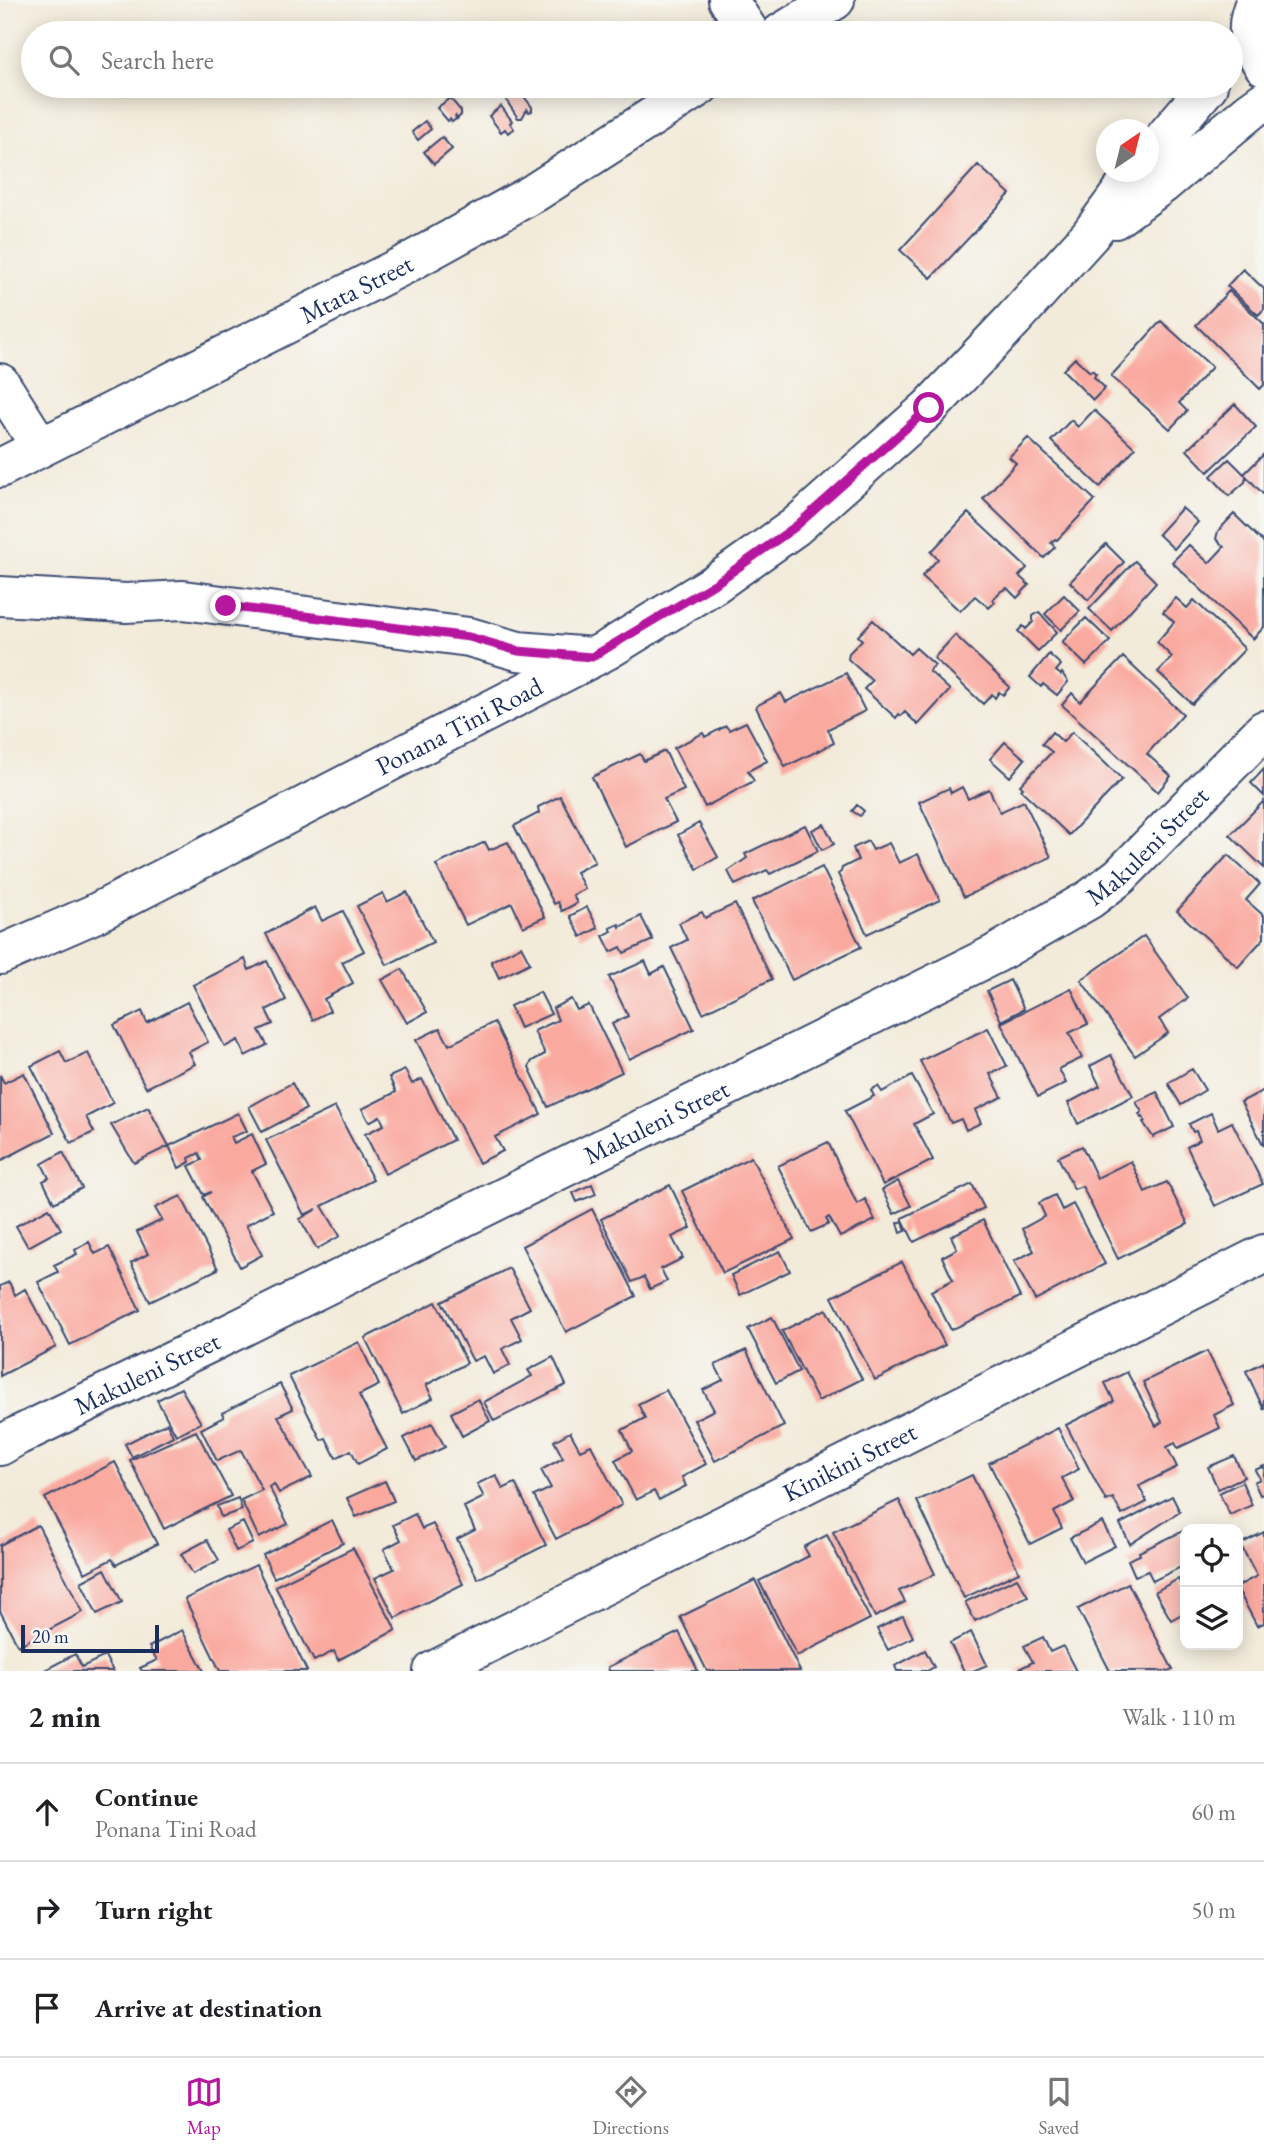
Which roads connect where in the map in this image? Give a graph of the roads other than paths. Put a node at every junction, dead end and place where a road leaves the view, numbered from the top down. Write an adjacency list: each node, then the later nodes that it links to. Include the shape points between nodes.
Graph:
1 (728, 0): 3 (street)
2 (835, 0): 4 (street)
3 (742, 21)
4 (801, 21)
5 (1245, 21): 6 (street, via 1253,50)
6 (1264, 66)
7 (681, 98): 14 (street, Mtata Street, via 534,193 407,264)
8 (1198, 98): 10 (street)
9 (1264, 101): 12 (street, Ponana Tini Road, via 1163,184)
10 (1159, 145)
11 (1129, 182): 12 (street, Ponana Tini Road)
12 (1090, 235): 17 (street, Ponana Tini Road, via 929,408 795,527 716,583)
13 (0, 383): 14 (street)
14 (40, 446): 15 (street, Mtata Street)
15 (0, 468)
16 (0, 596): 17 (street, via 127,603 183,600 469,637 518,651)
17 (592, 657): 19 (street, Ponana Tini Road, via 94,914)
18 (1264, 730): 21 (street, Makuleni Street, via 1120,876 1032,933)
19 (0, 955)
20 (1264, 1254): 22 (street, Kinikini Street)
21 (0, 1446)
22 (433, 1671)

